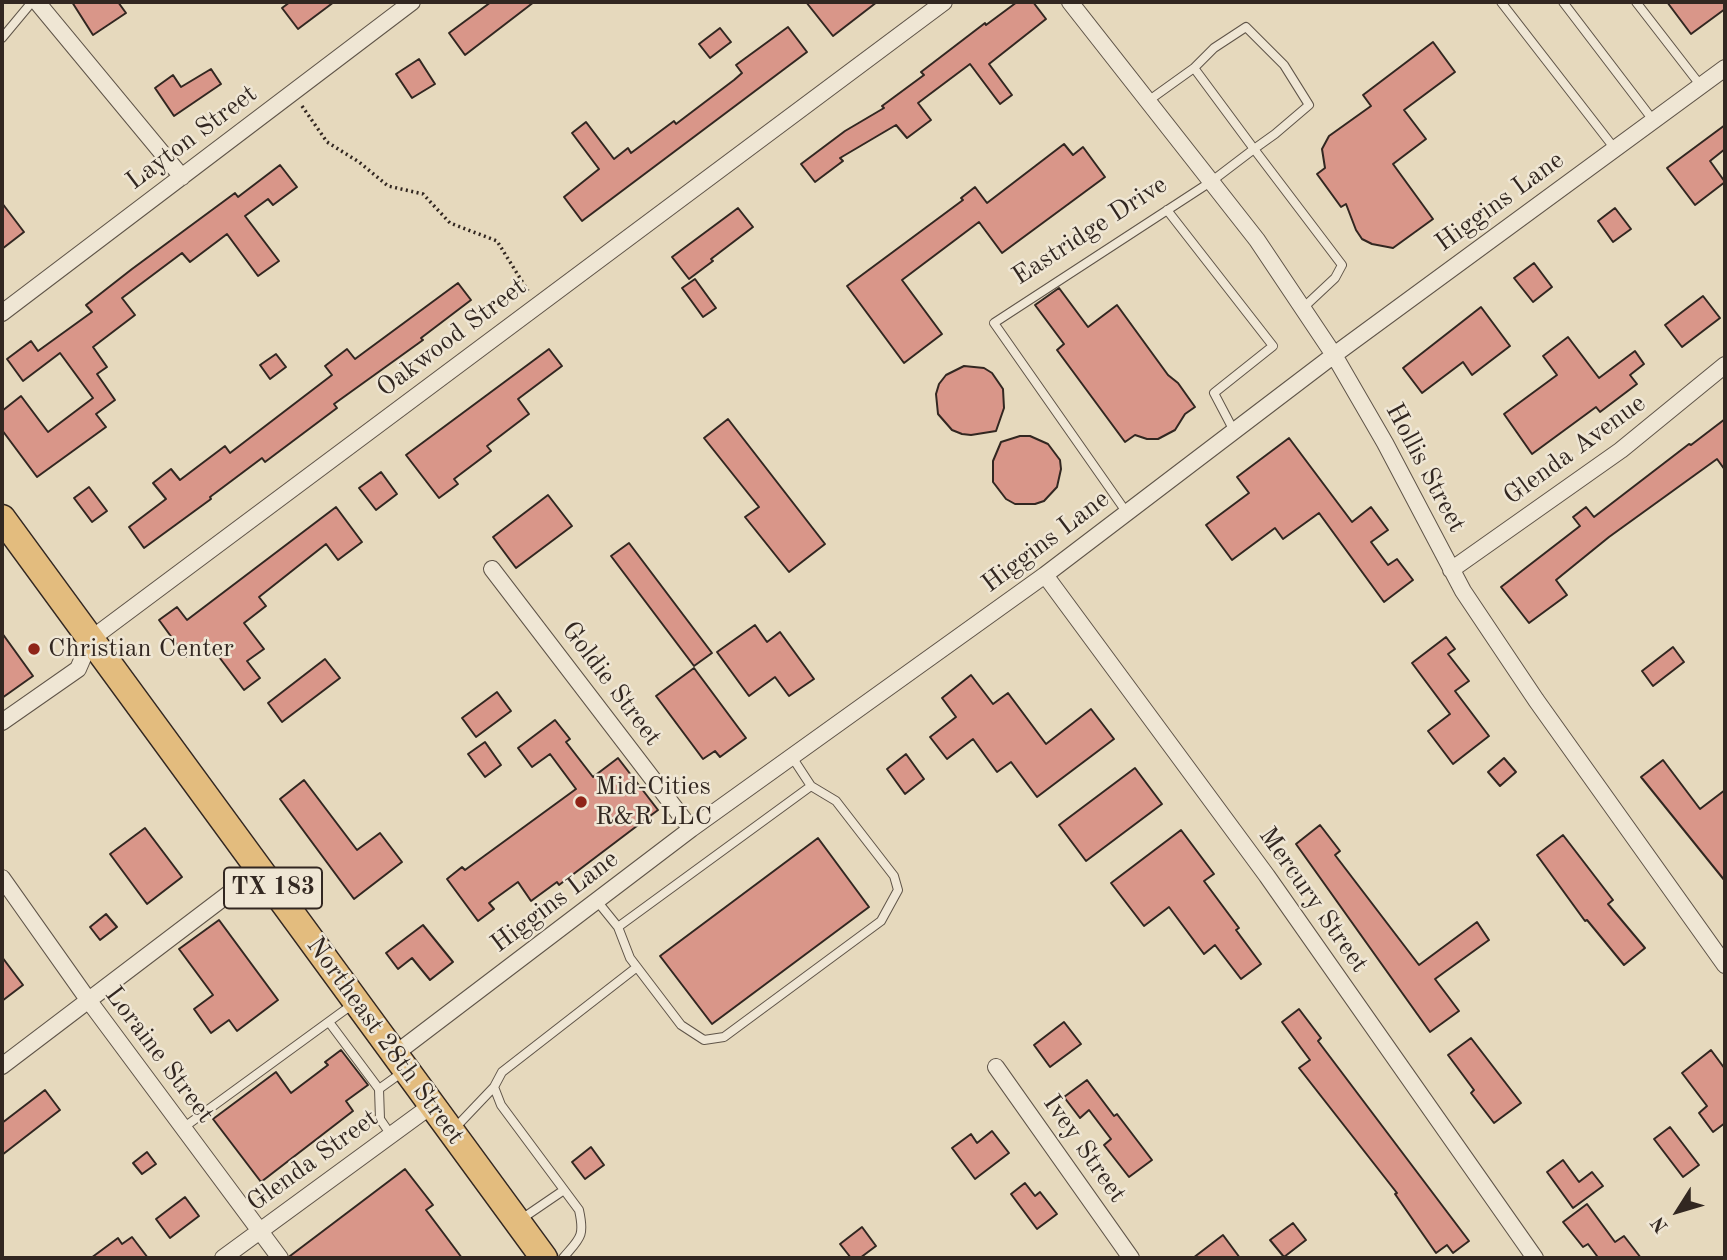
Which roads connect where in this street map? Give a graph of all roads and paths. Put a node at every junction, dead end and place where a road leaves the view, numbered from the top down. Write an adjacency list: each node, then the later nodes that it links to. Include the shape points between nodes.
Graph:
1 (35, 2): 8 (lane); 17 (street)
2 (412, 2): 12 (street, Layton Street)
3 (944, 2): 20 (street, Oakwood Street)
4 (1069, 2): 13 (street, Hollis Street)
5 (1501, 2): 16 (lane)
6 (1563, 2): 14 (lane)
7 (1636, 2): 11 (lane)
8 (2, 38)
9 (1194, 68): 13 (lane); 15 (lane); 15 (lane, Eastridge Drive, via 1246,27 1284,65 1309,104)
10 (1725, 68): 11 (street, Higgins Lane)
11 (1701, 86): 14 (street, Higgins Lane)
12 (292, 93): 17 (street, Layton Street); 20 (path, via 327,142 388,186 423,194 450,223 496,241)
13 (1149, 101): 18 (street, Hollis Street)
14 (1653, 120): 16 (street, Higgins Lane)
15 (1254, 149): 18 (lane, Eastridge Drive); 22 (lane, via 1342,265 1335,278)
16 (1615, 149): 23 (street, Higgins Lane)
17 (182, 177): 21 (street, Layton Street)
18 (1212, 181): 19 (lane, Eastridge Drive); 22 (street, Hollis Street)
19 (1167, 210): 25 (lane, via 1273,346 1214,393); 26 (lane, Eastridge Drive, via 995,323)
20 (536, 305): 31 (street, Oakwood Street)
21 (4, 307)
22 (1303, 308): 23 (street, Hollis Street)
23 (1334, 355): 25 (street, Higgins Lane); 29 (street, Hollis Street)
24 (1725, 365): 29 (street, Glenda Avenue, via 1621,450)
25 (1234, 431): 26 (street, Higgins Lane)
26 (1127, 513): 30 (street, Higgins Lane)
27 (2, 518): 31 (main road, Northeast 28th Street / TX 183)
28 (492, 569): 35 (street, Goldie Street)
29 (1451, 570): 40 (street, Hollis Street, via 1536,700)
30 (1045, 575): 33 (street, Higgins Lane); 62 (street, Mercury Street, via 1266,876)
31 (91, 639): 32 (street, Oakwood Street, via 78,669); 36 (main road, Northeast 28th Street / TX 183)
32 (2, 722)
33 (792, 757): 34 (lane); 35 (street, Higgins Lane)
34 (811, 786): 39 (lane); 41 (lane, via 836,801 894,876 898,890 881,920 724,1037 704,1040 681,1025)
35 (691, 830): 38 (street, Higgins Lane)
36 (260, 870): 42 (street); 43 (main road, Northeast 28th Street / TX 183)
37 (2, 878): 42 (street, Loraine Street)
38 (597, 901): 39 (lane); 45 (street, Higgins Lane)
39 (618, 927): 41 (lane)
40 (1725, 965)
41 (637, 967): 48 (lane, via 502,1072)
42 (89, 1002): 46 (street); 51 (street, Loraine Street)
43 (356, 1002): 44 (lane); 45 (main road, Northeast 28th Street / TX 183)
44 (329, 1022): 49 (lane); 51 (lane)
45 (401, 1062): 49 (lane); 50 (main road, Northeast 28th Street / TX 183)
46 (2, 1066)
47 (996, 1067): 61 (street, Ivey Street)
48 (494, 1087): 52 (lane); 54 (lane, via 501,1105)
49 (379, 1089): 53 (lane, via 380,1119)
50 (432, 1105): 52 (main road, Northeast 28th Street / TX 183); 53 (street, Glenda Street)
51 (183, 1128): 56 (street, Loraine Street)
52 (452, 1132): 55 (main road, Northeast 28th Street / TX 183)
53 (391, 1135): 56 (street, Glenda Street)
54 (565, 1190): 55 (lane); 60 (lane, via 579,1210 583,1229)
55 (517, 1222): 59 (main road, Northeast 28th Street / TX 183)
56 (259, 1231): 57 (street, Glenda Street); 58 (street, Loraine Street)
57 (223, 1258)
58 (281, 1258)
59 (544, 1258)
60 (563, 1258)
61 (1131, 1258)
62 (1535, 1258)

